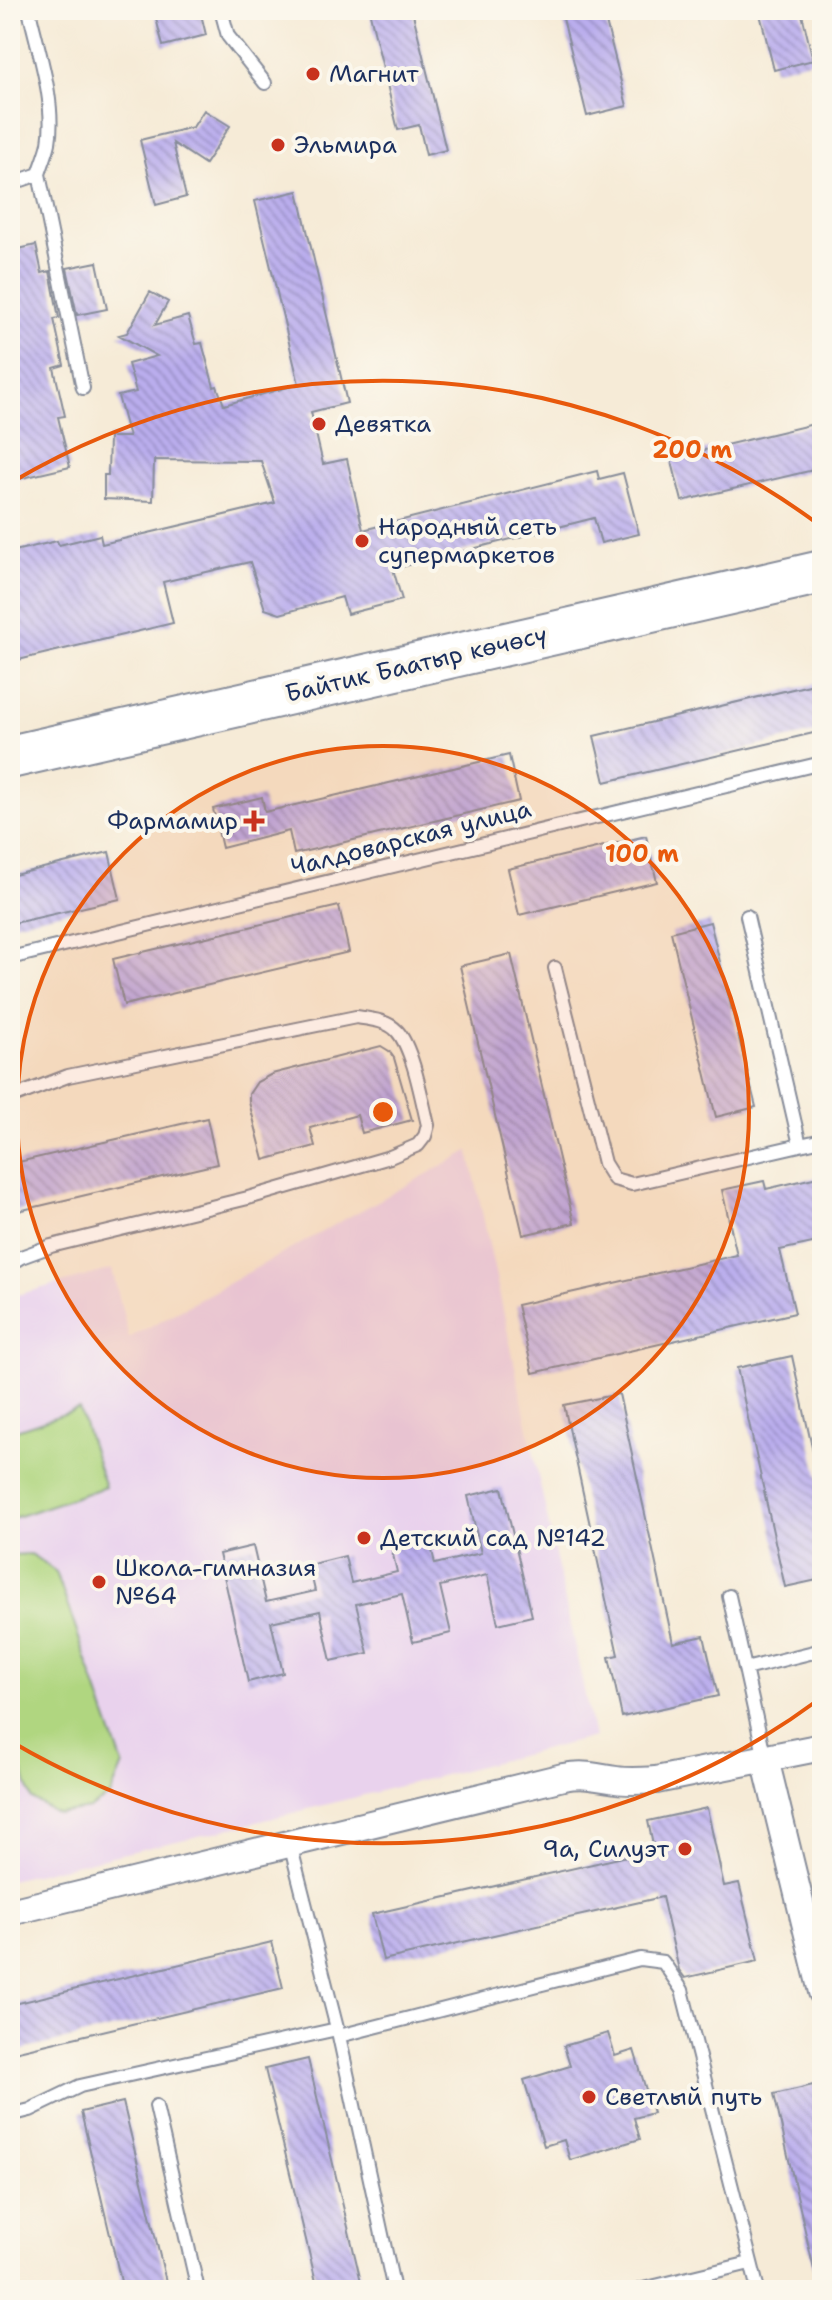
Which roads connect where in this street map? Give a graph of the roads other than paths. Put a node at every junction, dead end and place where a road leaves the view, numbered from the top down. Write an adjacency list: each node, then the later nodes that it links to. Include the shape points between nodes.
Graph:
1 (29, 10): 4 (lane, via 51,119)
2 (221, 10): 3 (lane, via 228,36)
3 (265, 83)
4 (39, 174): 5 (lane); 6 (lane)
5 (10, 184)
6 (83, 388)
7 (822, 572): 8 (main road, Байтик Баатыр көчөсү)
8 (10, 757)
9 (822, 763): 11 (lane, Чалдоварская улица)
10 (747, 916): 15 (lane)
11 (10, 958)
12 (555, 968): 15 (lane, via 604,1163 614,1179 632,1184)
13 (10, 1098): 16 (lane, via 68,1076 356,1017 397,1031 408,1049 428,1125 418,1145 390,1157 51,1246)
14 (822, 1140): 15 (lane)
15 (800, 1145)
16 (10, 1264)
17 (729, 1596): 19 (lane)
18 (822, 1650): 19 (lane)
19 (745, 1669): 21 (lane)
20 (822, 1747): 21 (street)
21 (765, 1759): 22 (street, via 637,1782 581,1774); 24 (street)
22 (290, 1844): 23 (street); 25 (lane)
23 (10, 1912)
24 (822, 1992)
25 (338, 2032): 27 (lane, via 80,2086); 28 (lane, via 640,1959 663,1962 682,1990); 32 (lane)
26 (156, 2106): 31 (lane)
27 (10, 2115)
28 (750, 2263): 33 (lane); 34 (lane)
29 (10, 2264): 30 (lane)
30 (16, 2290)
31 (198, 2290)
32 (394, 2290)
33 (639, 2290)
34 (758, 2290)

